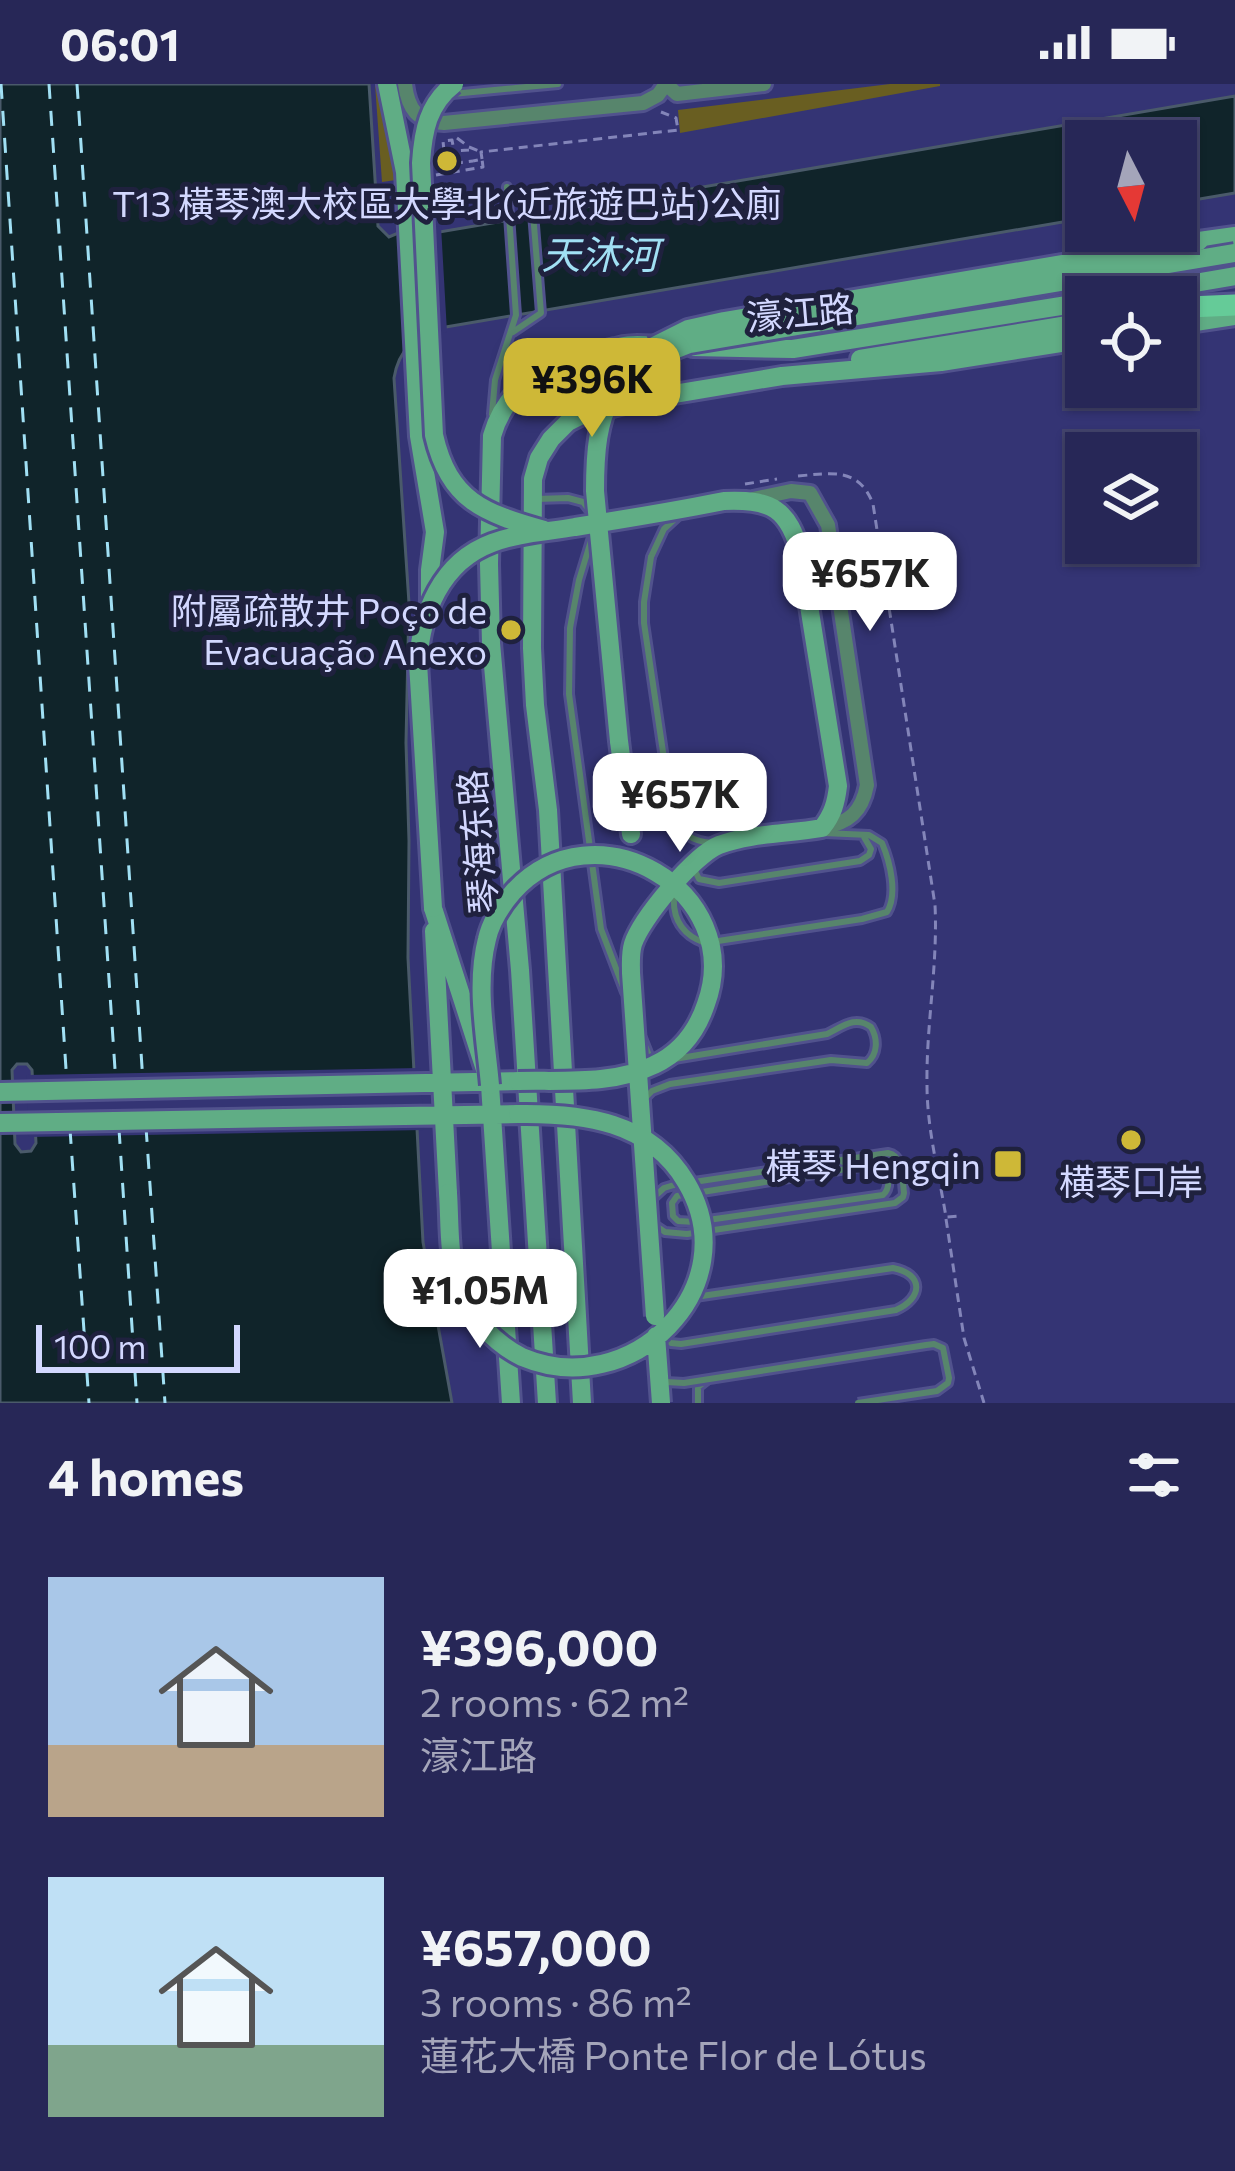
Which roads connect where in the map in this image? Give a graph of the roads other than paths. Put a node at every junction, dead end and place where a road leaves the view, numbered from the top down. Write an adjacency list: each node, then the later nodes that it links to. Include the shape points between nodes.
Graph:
1 (387, 84): 31 (main road, via 405,172 419,436 435,532)
2 (404, 84): 6 (street, via 415,114 434,122 643,103)
3 (558, 84): 5 (lane)
4 (764, 84): 6 (street)
5 (447, 88): 30 (main road, bridge, via 428,116 421,163 434,435 464,496)
6 (670, 92)
7 (507, 188): 19 (lane, via 516,315)
8 (533, 214): 19 (lane, via 541,313)
9 (1235, 236): 24 (main road, bridge, via 688,329 653,345)
10 (1235, 253): 24 (main road, bridge, via 689,344 656,356)
11 (1235, 276): 12 (main road)
12 (1197, 283)
13 (1235, 301): 15 (main road)
14 (1065, 307): 20 (main road, 濠江路)
15 (1197, 310)
16 (1197, 315): 17 (main road)
17 (1235, 316)
18 (1065, 324): 20 (main road, 濠江路)
19 (510, 334): 26 (lane, via 495,380)
20 (924, 338): 22 (main road, 濠江路, via 793,350); 23 (main road)
21 (1065, 342): 23 (main road)
22 (615, 349): 25 (main road, via 600,359 597,385 618,399); 26 (main road, via 535,376 509,399)
23 (782, 376): 25 (main road)
24 (612, 392): 33 (main road, bridge, via 598,430 595,491)
25 (644, 399): 27 (main road, via 568,422 539,458)
26 (492, 436): 57 (main road, 琴海东路, via 491,643)
27 (533, 489): 39 (lane, via 584,502 594,515 570,628 569,694 601,929); 53 (main road, 琴海东路, via 532,648)
28 (745, 492): 30 (main road, bridge); 32 (main road, bridge, via 786,517 801,556 838,786 832,815); 32 (street, bridge, via 810,493 828,525 867,785 855,815)
29 (678, 516): 35 (lane, bridge, via 651,556 644,602 672,814 690,838)
30 (548, 532): 31 (main road, bridge, via 476,550)
31 (430, 604): 38 (main road, bridge, via 418,663)
32 (816, 829): 34 (lane, bridge); 35 (main road, bridge)
33 (631, 834)
34 (862, 835): 36 (lane, bridge, via 871,849 860,861 718,884 704,881); 37 (lane, bridge, via 885,847 892,891 890,908 874,917 705,943 676,919)
35 (732, 842): 36 (main road, bridge)
36 (696, 860): 37 (main road, bridge)
37 (677, 880): 39 (main road, bridge, via 632,946)
38 (433, 908): 40 (main road, bridge); 44 (main road, bridge, via 443,1098 444,1122 451,1242 464,1297 495,1339 553,1367 610,1365 648,1347 692,1294 703,1242 680,1171 634,1131 544,1113 471,1114 447,1115 423,1115)
39 (644, 1053): 43 (main road, bridge); 43 (lane, bridge, via 667,1060 858,1021 871,1027 876,1049 867,1063 831,1060 670,1084)
40 (490, 1085): 41 (main road, bridge, via 488,1062 486,1039 482,970 488,936 510,895 541,868 590,854 642,863 675,885 706,932 712,977 698,1024 654,1066 586,1079 518,1082 495,1082 471,1082); 56 (main road, bridge)
41 (113, 1090): 42 (main road); 44 (main road)
42 (0, 1092)
43 (641, 1106): 49 (main road, bridge)
44 (114, 1121): 45 (main road)
45 (0, 1123)
46 (834, 1161): 47 (lane); 49 (lane, bridge, via 674,1185 658,1192); 50 (lane, via 893,1153 903,1197)
47 (865, 1166): 48 (lane, via 884,1165 889,1186); 48 (lane, bridge, via 686,1193 672,1209 678,1221 696,1222)
48 (863, 1198): 50 (lane)
49 (650, 1214): 50 (lane, via 665,1232 687,1234); 51 (main road, bridge)
50 (788, 1219)
51 (662, 1314): 51 (lane, bridge, via 893,1268 916,1283 916,1295 896,1310 681,1344 671,1343); 54 (main road, bridge)
52 (644, 1357): 53 (lane)
53 (579, 1366): 58 (main road, 琴海东路)
54 (659, 1377): 55 (lane, bridge, via 676,1384); 59 (main road, bridge)
55 (710, 1378): 60 (lane, bridge, via 698,1387); 61 (lane, bridge, via 943,1348 950,1378 943,1388)
56 (511, 1403)
57 (547, 1403)
58 (582, 1403)
59 (661, 1403)
60 (698, 1403)
61 (859, 1403)

